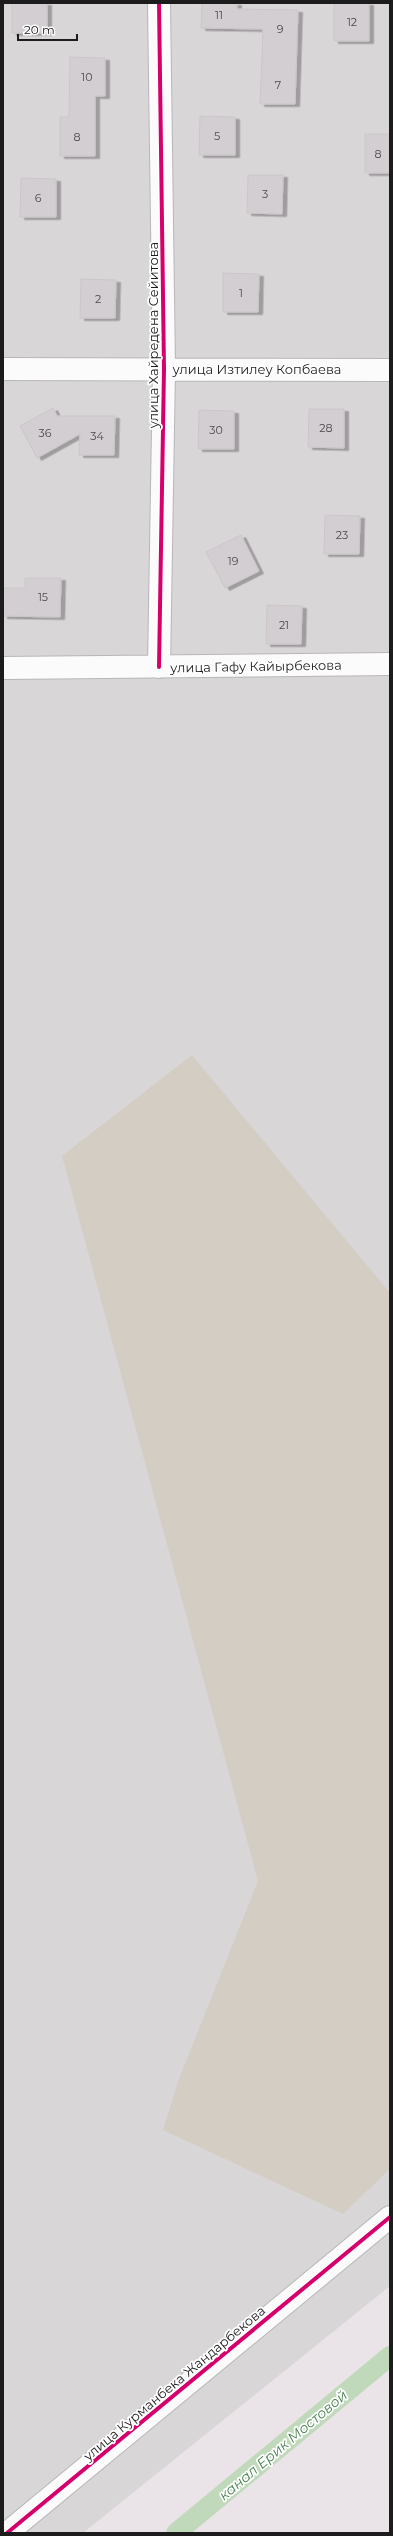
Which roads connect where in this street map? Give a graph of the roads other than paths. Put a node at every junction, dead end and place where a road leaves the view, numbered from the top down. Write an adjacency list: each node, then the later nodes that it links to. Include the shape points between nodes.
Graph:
1 (159, 3): 3 (street, улица Хайредена Сейитова)
2 (3, 369): 3 (street, улица Изтилеу Копбаева)
3 (164, 369): 4 (street, улица Изтилеу Копбаева); 6 (street, улица Хайредена Сейитова)
4 (390, 370)
5 (390, 664): 6 (street, улица Гафу Кайырбекова)
6 (159, 667): 7 (street, улица Гафу Кайырбекова)
7 (3, 668)
8 (390, 2217): 9 (street, улица Курманбека Жандарбекова)
9 (7, 2533)

